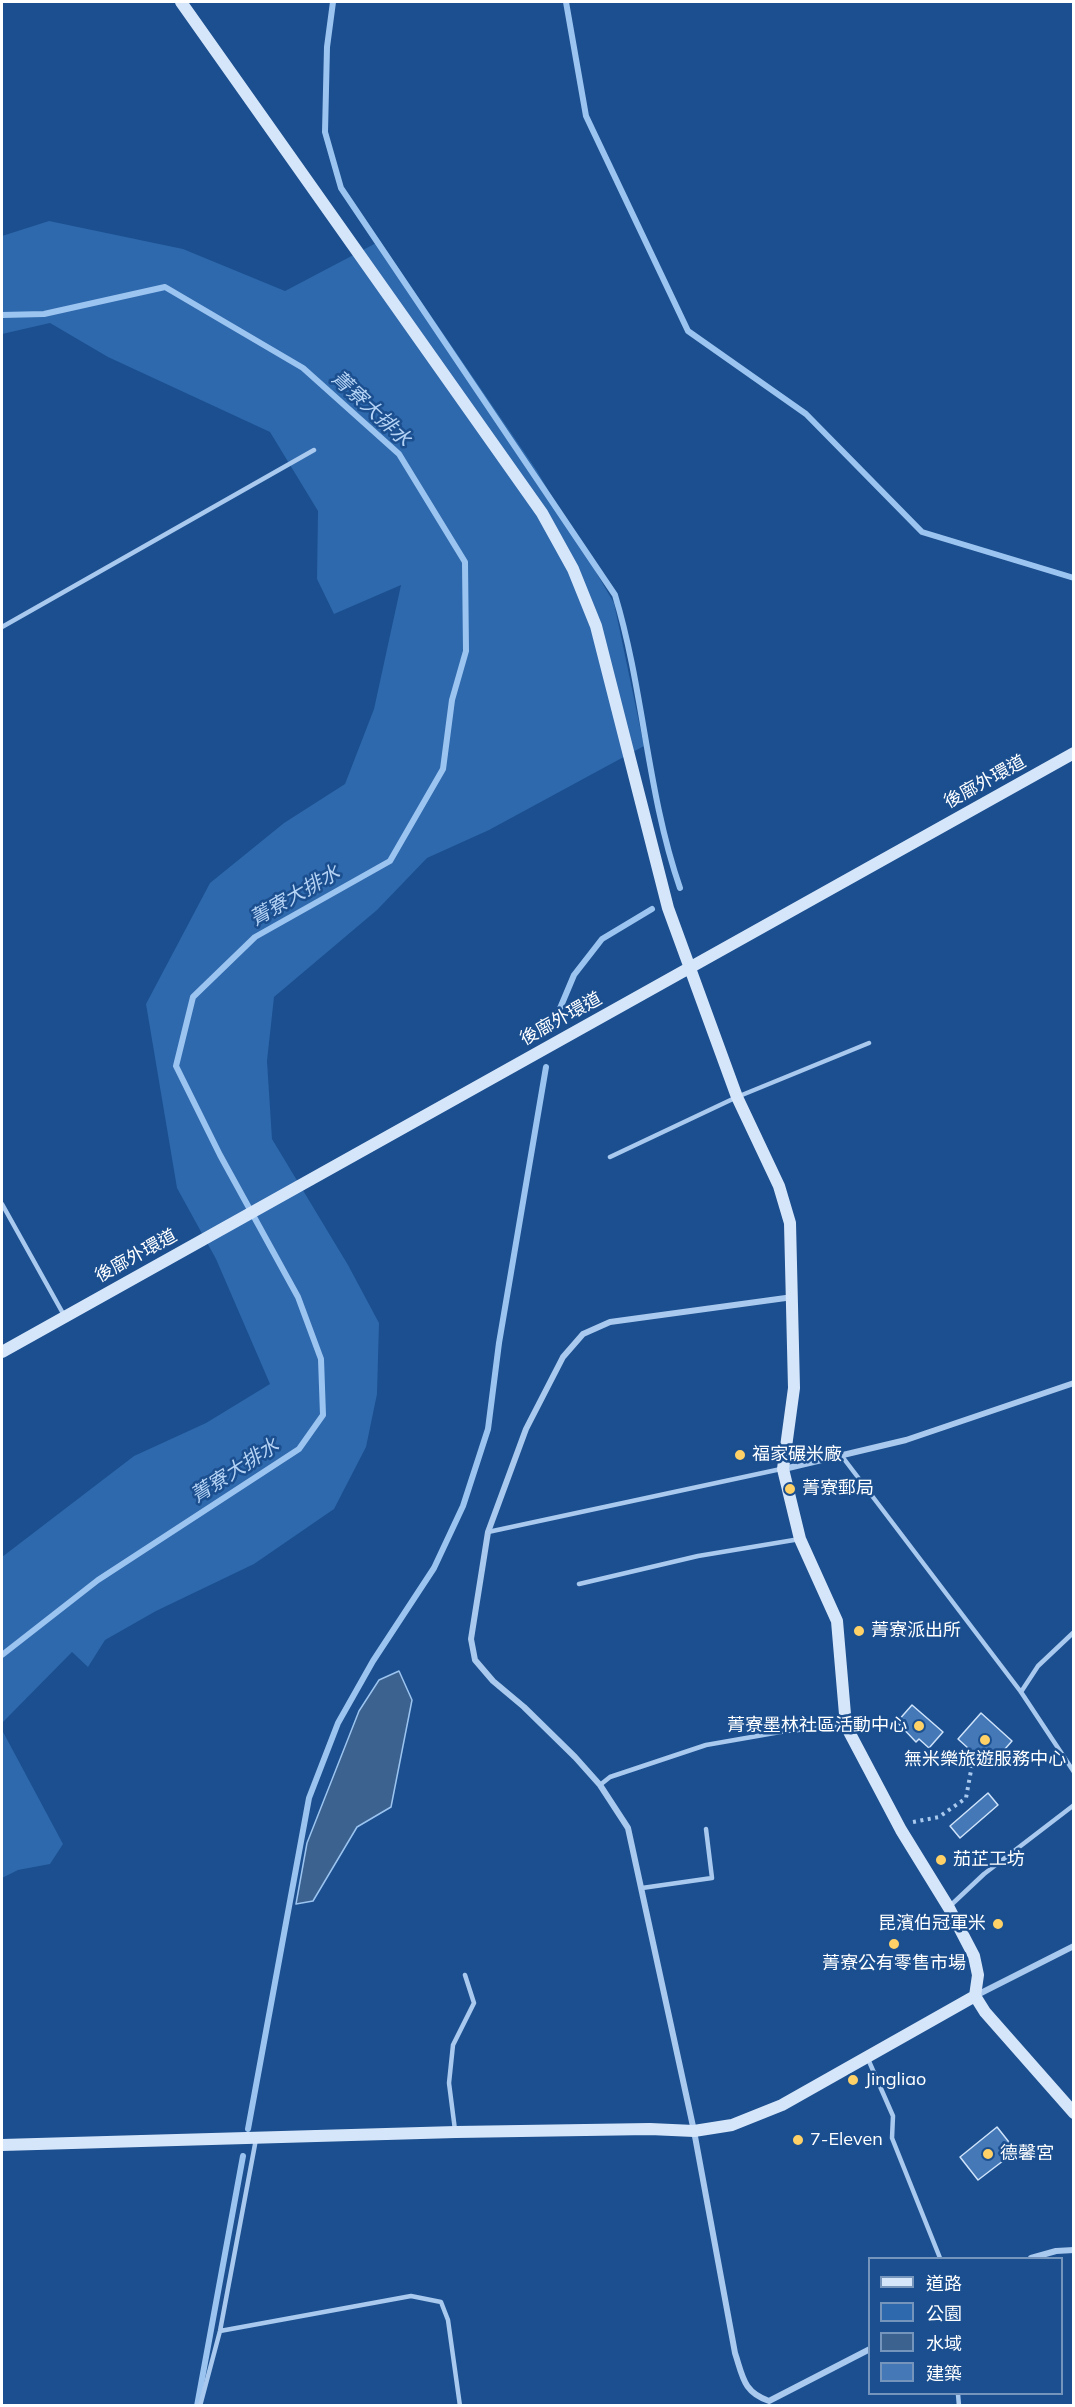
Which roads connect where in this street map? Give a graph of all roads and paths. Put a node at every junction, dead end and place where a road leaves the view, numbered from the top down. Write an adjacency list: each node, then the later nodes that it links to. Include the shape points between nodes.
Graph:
1 (181, 2): 5 (street, via 542,513 573,568 596,626 668,908)
2 (314, 450): 3 (lane)
3 (2, 627)
4 (1074, 753): 5 (street, 後廍外環道)
5 (688, 969): 7 (street); 11 (street, 後廍外環道)
6 (869, 1042): 7 (lane)
7 (737, 1097): 8 (lane); 10 (street, via 779,1186 790,1223)
8 (610, 1157)
9 (2, 1204): 11 (lane)
10 (793, 1297): 15 (street, via 794,1388); 16 (street, via 610,1322 583,1334 563,1357 526,1429)
11 (65, 1317): 12 (street, 後廍外環道)
12 (2, 1352)
13 (1074, 1383): 14 (street, via 938,1430)
14 (841, 1455): 15 (street); 20 (lane)
15 (783, 1469): 16 (lane); 17 (street)
16 (488, 1532): 24 (street, via 471,1639 475,1660)
17 (800, 1539): 18 (lane, via 698,1556); 21 (street, via 837,1621)
18 (579, 1584)
19 (1074, 1632): 20 (lane, via 1038,1666)
20 (1021, 1692): 23 (lane)
21 (846, 1726): 24 (lane, via 786,1731 706,1745 610,1777); 27 (street)
22 (974, 1754): 27 (path, via 966,1798 939,1817 913,1822)
23 (1074, 1772)
24 (600, 1785): 28 (street, via 628,1828)
25 (1074, 1805): 29 (lane, via 984,1874)
26 (706, 1829): 28 (lane, via 712,1878)
27 (901, 1830): 29 (street)
28 (642, 1888): 35 (street)
29 (949, 1908): 32 (street, via 974,1956 978,1975)
30 (1074, 1946): 32 (street)
31 (465, 1975): 36 (lane, via 474,2003 453,2045 448,2083)
32 (975, 1996): 33 (street); 34 (street)
33 (866, 2055): 35 (street, via 782,2104 732,2125); 40 (lane, via 893,2116 892,2138)
34 (1074, 2113)
35 (694, 2131): 36 (street, via 650,2128); 43 (street, via 735,2353 745,2384 754,2396 769,2400 788,2393)
36 (456, 2132): 37 (street)
37 (256, 2139): 38 (street); 42 (lane)
38 (2, 2145)
39 (1074, 2250): 41 (street)
40 (939, 2257)
41 (1037, 2257)
42 (220, 2331): 44 (lane); 45 (lane, via 411,2296 441,2302)
43 (868, 2350)
44 (200, 2406)
45 (460, 2406)

